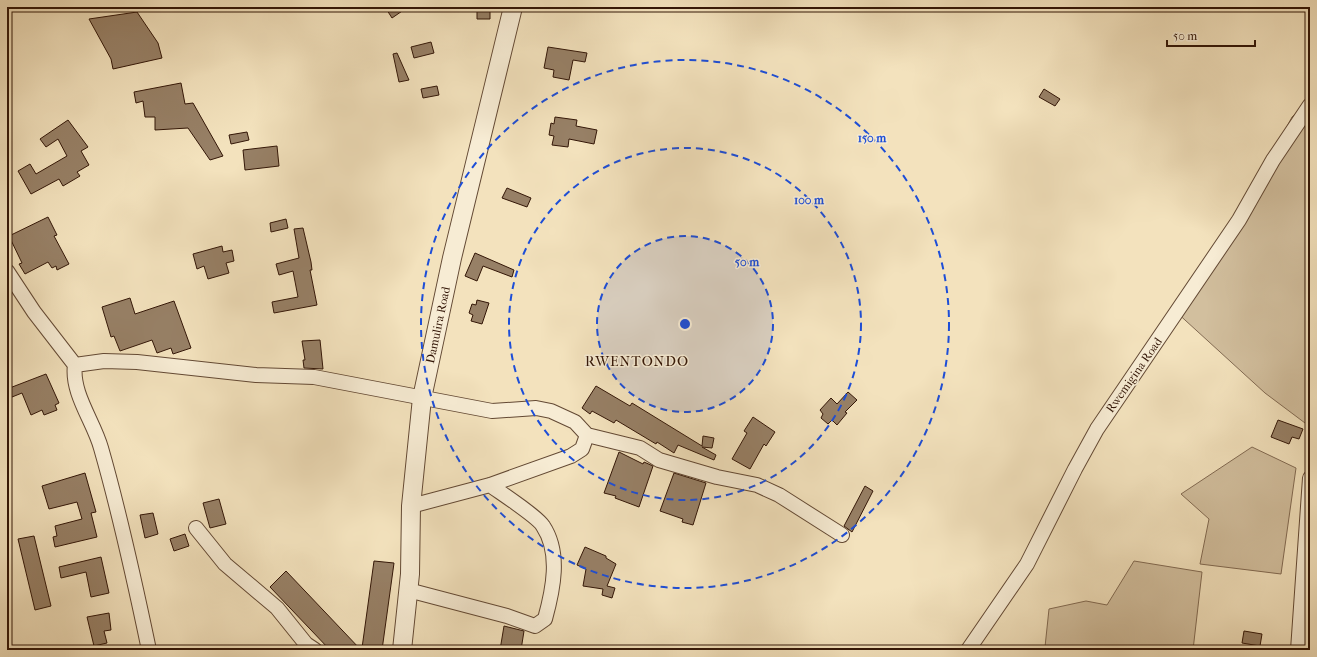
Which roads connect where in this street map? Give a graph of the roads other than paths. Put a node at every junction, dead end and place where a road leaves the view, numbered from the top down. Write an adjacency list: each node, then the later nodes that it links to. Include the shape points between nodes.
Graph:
1 (513, 7): 5 (street, Damulira Road)
2 (1310, 105): 16 (street, Rwemigina Road, via 1273,160 1239,220 1097,429 1074,469 1027,564)
3 (7, 271): 4 (street, via 34,312)
4 (75, 365): 5 (street, via 104,361 137,362 256,375 314,377); 13 (street, via 77,386 101,446)
5 (422, 398): 6 (street, via 492,411 536,408 551,411 575,422); 9 (street, Damulira Road)
6 (587, 435): 8 (street, via 582,449 571,456); 11 (street, via 640,448 659,460 717,477 757,485 779,495)
7 (1310, 478): 17 (street)
8 (490, 485): 9 (street); 12 (street, via 543,526 553,551 554,564 554,577 545,619 534,626 507,616)
9 (411, 506): 12 (street, Damulira Road)
10 (196, 528): 14 (street, via 226,564 277,608 306,644)
11 (842, 535)
12 (408, 590): 15 (street, Damulira Road)
13 (149, 650)
14 (315, 650)
15 (402, 650)
16 (968, 650)
17 (1298, 650)

